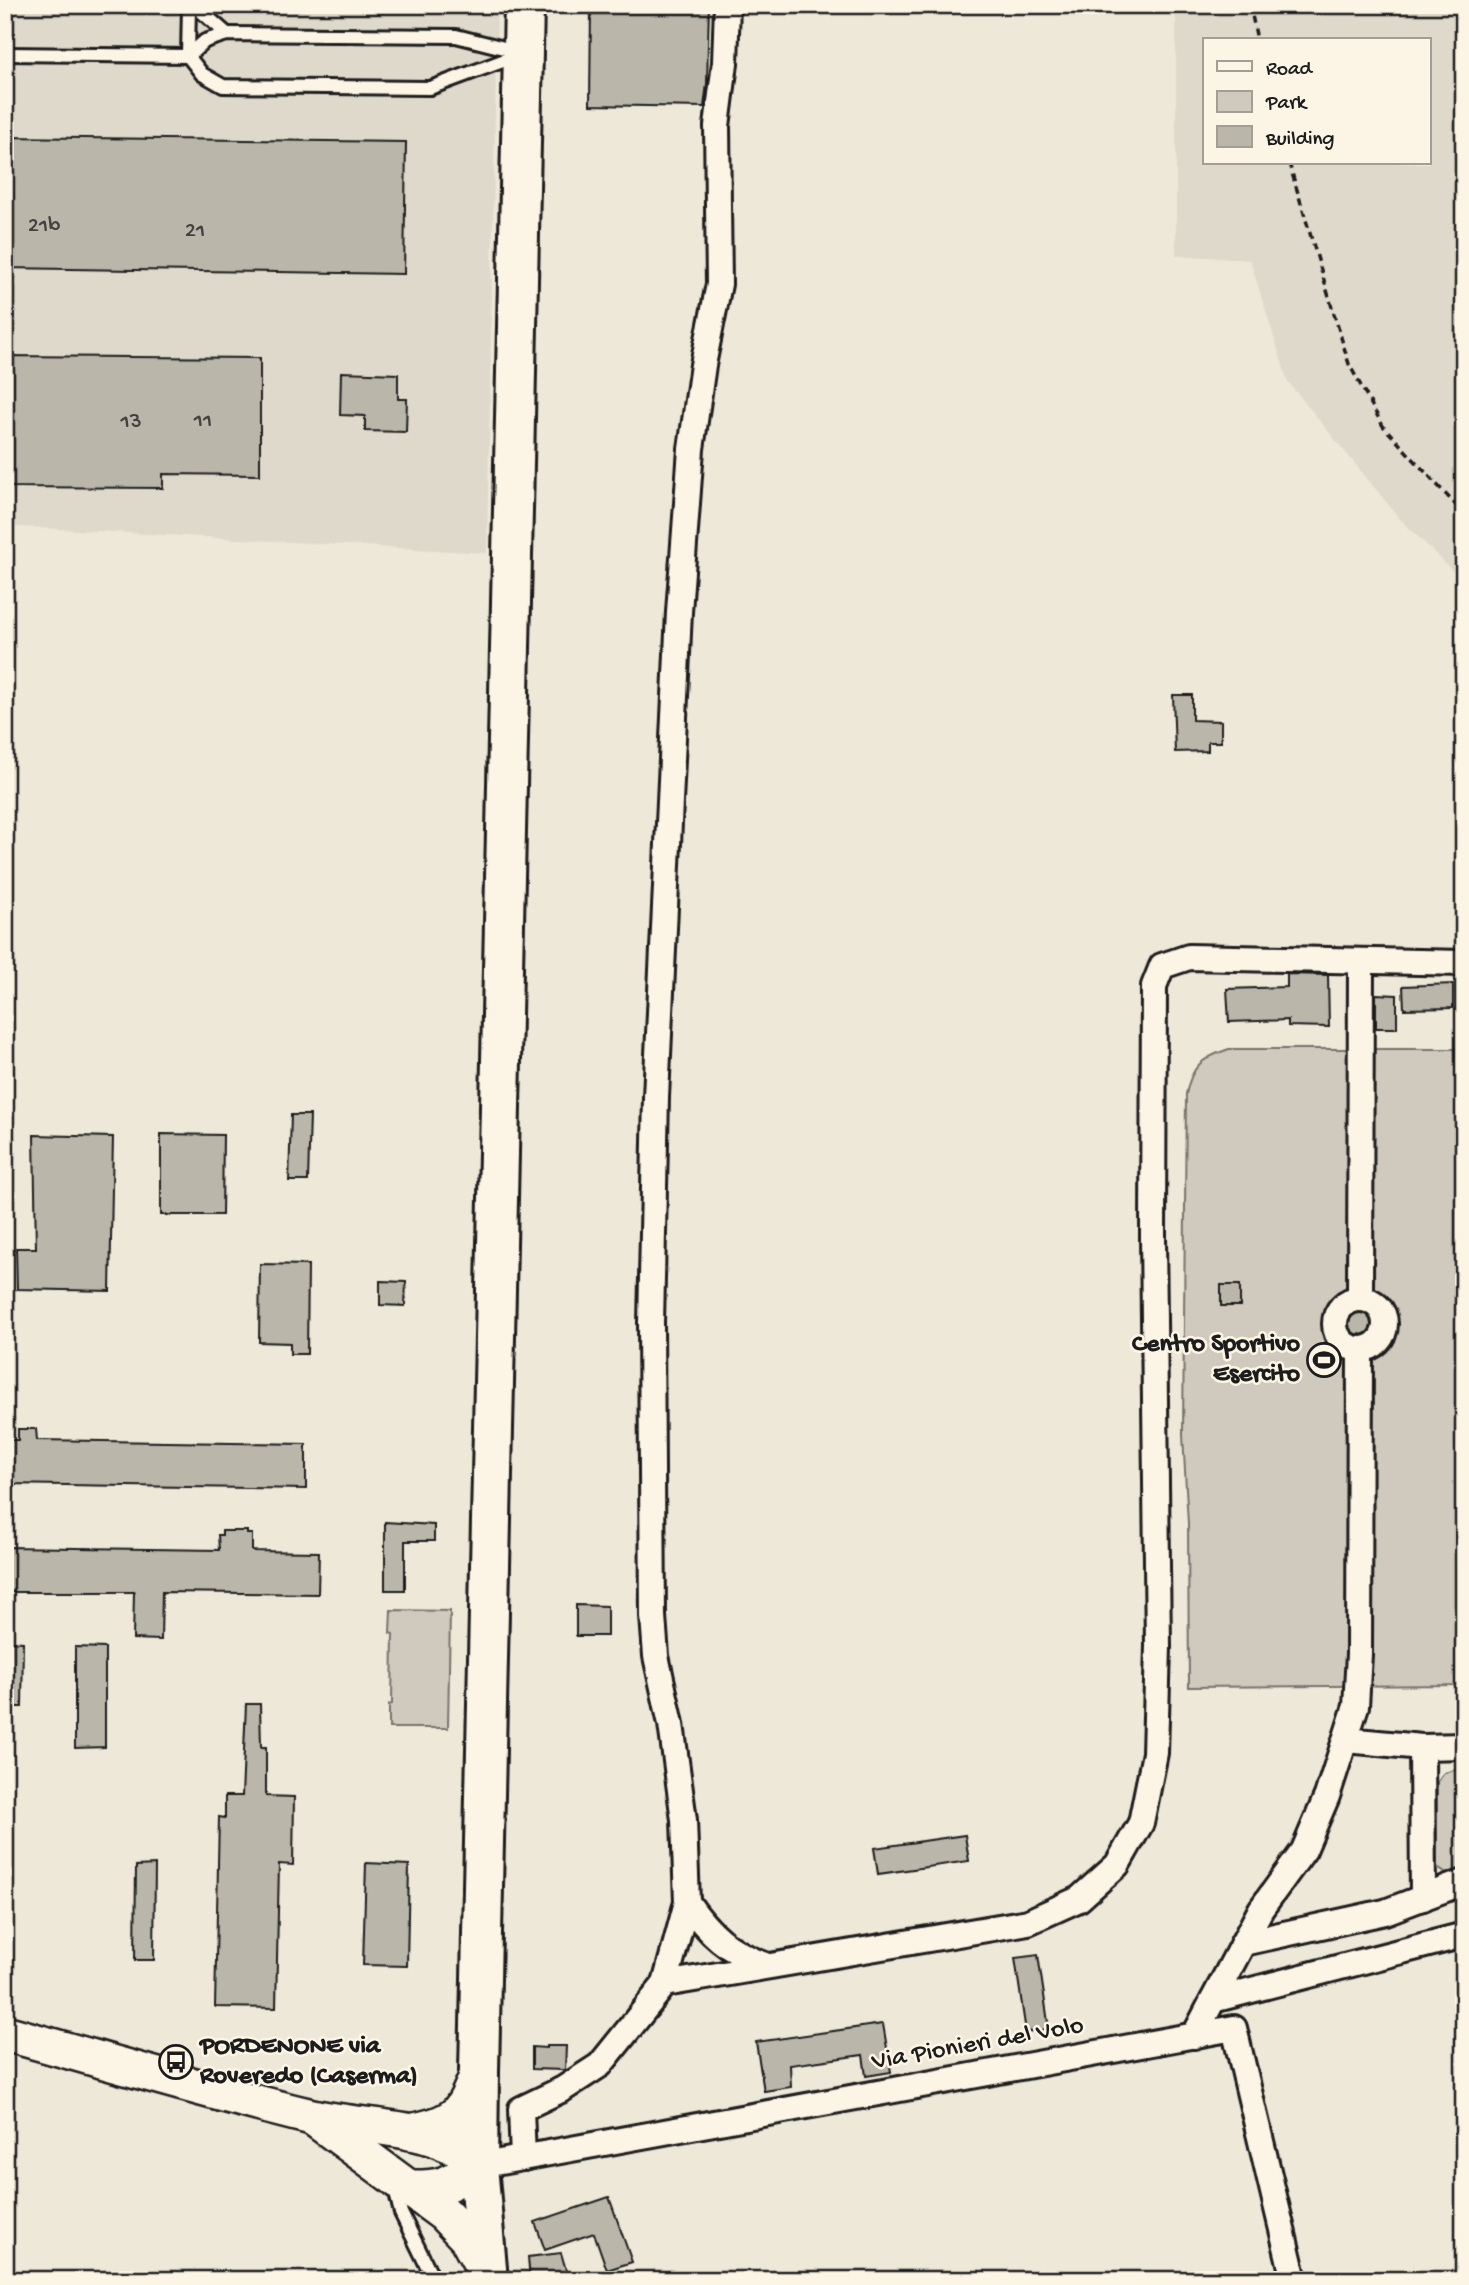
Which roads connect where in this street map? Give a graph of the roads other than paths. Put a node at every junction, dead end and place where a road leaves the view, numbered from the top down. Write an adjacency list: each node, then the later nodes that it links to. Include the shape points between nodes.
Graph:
1 (191, 5): 4 (lane); 7 (lane)
2 (524, 5): 5 (main road)
3 (727, 5): 17 (street, via 716,126 719,284 691,449 679,612 656,1097 651,1310 653,1616 684,1820)
4 (228, 34): 5 (lane, via 456,36); 7 (lane, via 205,41)
5 (524, 53): 7 (lane, via 430,88 223,86 202,74); 25 (main road)
6 (5, 54): 7 (lane)
7 (188, 56)
8 (1361, 962): 9 (street); 10 (street); 20 (street, via 1189,957 1162,966 1154,986 1155,1753 1141,1823 1117,1865 1079,1899 1028,1922)
9 (1464, 963)
10 (1360, 1299): 11 (street, via 1376,1305 1385,1329 1376,1344); 11 (street, via 1345,1304 1335,1324 1339,1339)
11 (1360, 1349): 12 (street, via 1359,1654 1356,1706)
12 (1346, 1740): 14 (street); 19 (street, via 1304,1850 1261,1909)
13 (1464, 1746): 14 (street)
14 (1422, 1747): 16 (street)
15 (1464, 1882): 16 (street)
16 (1423, 1898): 19 (street, via 1385,1912)
17 (687, 1902): 20 (street, via 719,1941); 21 (street)
18 (1464, 1935): 22 (street)
19 (1243, 1943): 22 (street)
20 (765, 1965): 21 (street)
21 (665, 1984): 28 (street, via 600,2065 521,2109)
22 (1213, 2000): 24 (street)
23 (5, 2033): 26 (main road)
24 (1194, 2036): 28 (street, Via Pionieri del Volo); 33 (street, Via Pionieri del Volo, via 1234,2028)
25 (479, 2071): 27 (main road, via 458,2114 437,2127); 29 (main road)
26 (312, 2117): 27 (main road); 30 (main road)
27 (410, 2132): 29 (main road, via 460,2150)
28 (523, 2158): 29 (street, Via Pionieri del Volo)
29 (478, 2166): 30 (main road, via 431,2189); 31 (main road)
30 (400, 2183): 31 (main road, via 444,2214 467,2238); 32 (lane, via 401,2213)
31 (487, 2277)
32 (434, 2280)
33 (1294, 2280)

